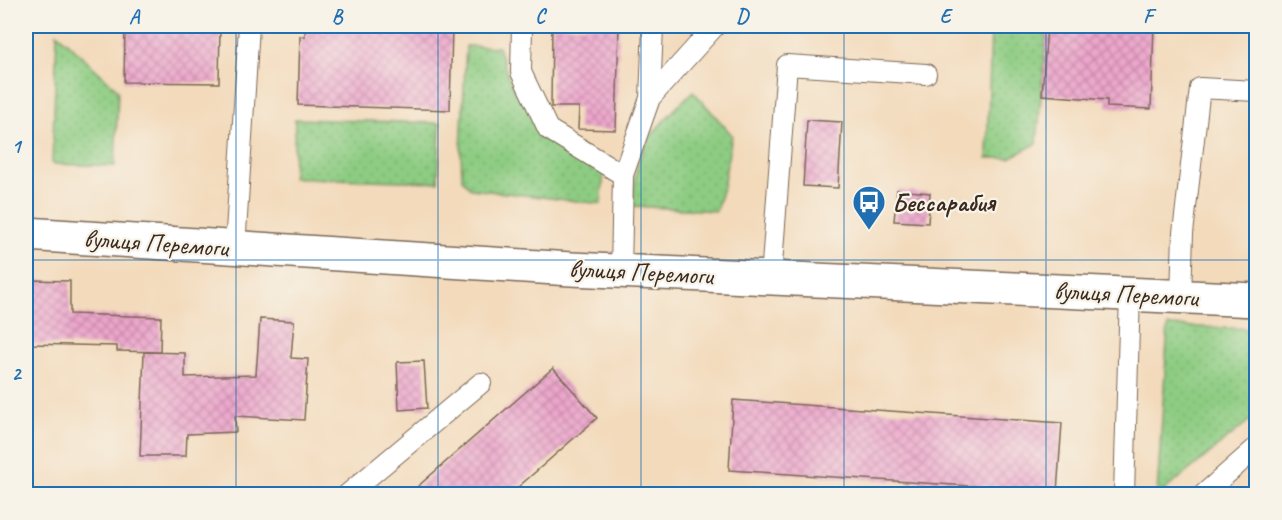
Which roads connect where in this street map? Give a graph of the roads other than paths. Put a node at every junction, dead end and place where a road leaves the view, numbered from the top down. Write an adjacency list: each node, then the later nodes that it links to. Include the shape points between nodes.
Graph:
1 (249, 26): 10 (lane)
2 (522, 26): 8 (lane, via 521,72 548,129)
3 (653, 26): 7 (lane)
4 (715, 26): 7 (lane)
5 (926, 74): 12 (lane, via 787,65)
6 (1257, 91): 14 (lane, via 1200,88 1183,233)
7 (650, 98): 8 (lane)
8 (623, 175): 11 (lane)
9 (26, 234): 10 (street, вулиця Перемоги)
10 (235, 248): 11 (street, вулиця Перемоги)
11 (621, 271): 12 (street, вулиця Перемоги)
12 (771, 278): 13 (street, вулиця Перемоги)
13 (1130, 294): 14 (street, вулиця Перемоги); 19 (lane)
14 (1181, 297): 15 (street, вулиця Перемоги)
15 (1257, 300)
16 (481, 383): 18 (lane)
17 (1257, 448): 20 (lane)
18 (348, 495)
19 (1124, 495)
20 (1204, 495)

